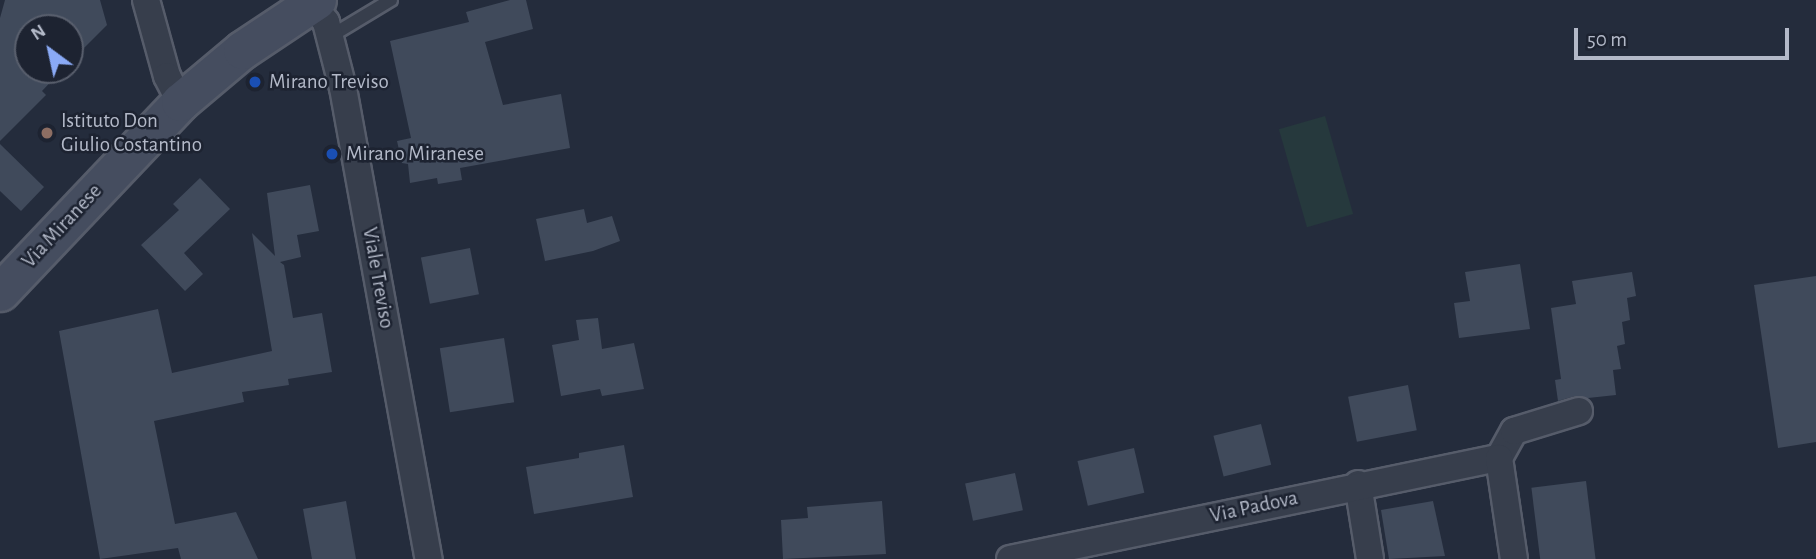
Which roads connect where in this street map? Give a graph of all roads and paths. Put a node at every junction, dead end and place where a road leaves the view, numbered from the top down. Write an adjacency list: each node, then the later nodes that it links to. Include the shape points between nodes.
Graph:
1 (146, 0): 5 (street, via 167,76)
2 (391, 0): 4 (lane)
3 (314, 1): 4 (street, Viale Treviso); 5 (main road, Via Miranese, via 242,50)
4 (331, 36): 10 (street, Viale Treviso)
5 (180, 102): 6 (main road, Via Miranese)
6 (0, 292)
7 (1579, 411): 8 (street, via 1514,431)
8 (1499, 457): 9 (street, Via Padova); 13 (street)
9 (1358, 484): 11 (street, Via Padova); 12 (street)
10 (429, 559)
11 (1010, 559)
12 (1370, 559)
13 (1514, 559)

